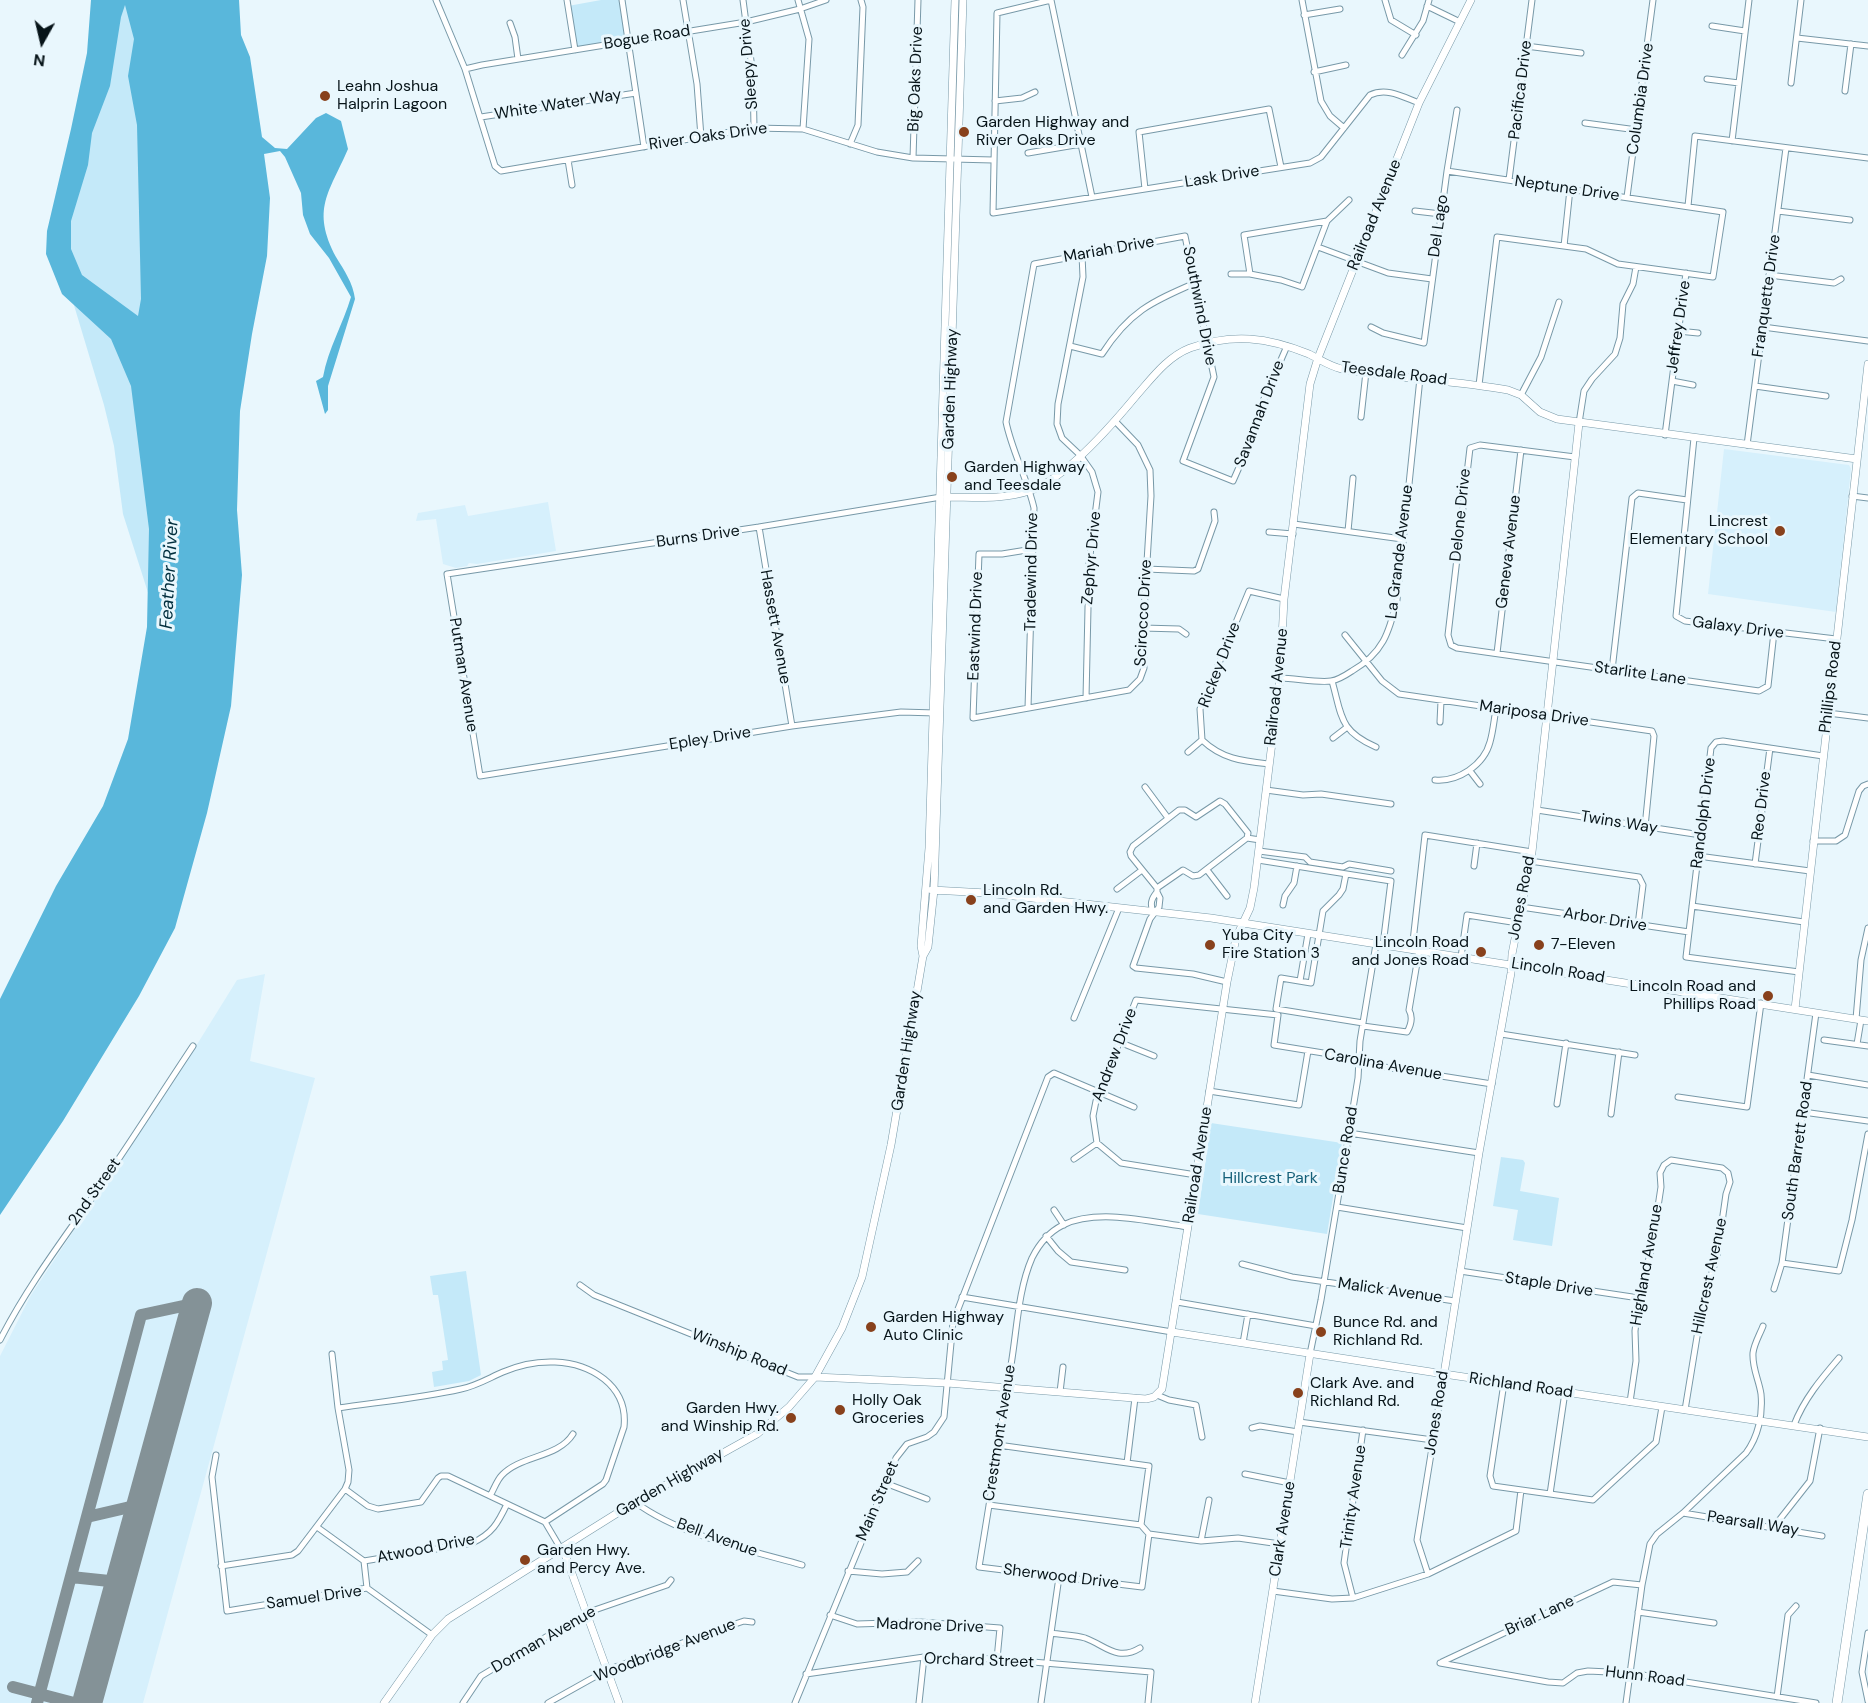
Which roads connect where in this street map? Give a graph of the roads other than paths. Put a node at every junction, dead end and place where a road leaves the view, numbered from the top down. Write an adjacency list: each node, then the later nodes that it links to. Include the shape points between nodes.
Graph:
1 (436, 0): 41 (street)
2 (567, 0): 36 (street)
3 (622, 0): 32 (street)
4 (682, 0): 29 (street)
5 (743, 0): 25 (street, Sleepy Drive)
6 (798, 0): 21 (street)
7 (826, 0): 21 (street, Bogue Road)
8 (861, 0): 60 (street, via 858,125)
9 (918, 0): 65 (street, Big Oaks Drive)
10 (955, 0): 67 (street, Garden Highway)
11 (963, 0): 68 (street, Garden Highway)
12 (1051, 0): 49 (street, via 996,13); 61 (street)
13 (1302, 0): 23 (street)
14 (1385, 0): 30 (street, via 1391,20)
15 (1471, 0): 26 (street, Railroad Avenue)
16 (1532, 0): 34 (street, Pacifica Drive)
17 (1653, 0): 57 (street, Columbia Drive)
18 (1749, 0): 28 (street)
19 (1802, 0): 31 (street)
20 (1428, 3): 26 (street); 30 (street)
21 (800, 9): 25 (street, Bogue Road); 56 (street, via 808,39)
22 (1340, 9): 23 (street)
23 (1304, 15): 42 (street)
24 (510, 22): 39 (street)
25 (746, 22): 29 (street, Bogue Road); 54 (street, Sleepy Drive)
26 (1460, 22): 50 (street, Railroad Avenue)
27 (1712, 26): 28 (street)
28 (1745, 31): 44 (street)
29 (687, 32): 32 (street, Bogue Road); 58 (street, via 697,84)
30 (1416, 35): 38 (street)
31 (1797, 38): 33 (street); 45 (street)
32 (628, 41): 36 (street, Bogue Road); 48 (street)
33 (1851, 44): 35 (street); 46 (street)
34 (1526, 46): 37 (street); 73 (street, Pacifica Drive)
35 (1868, 46)
36 (575, 50): 39 (street, Bogue Road)
37 (1581, 53)
38 (1402, 55)
39 (519, 59): 41 (street, Bogue Road)
40 (1346, 65): 42 (street)
41 (465, 69): 52 (street)
42 (1314, 72): 55 (street, via 1321,101)
43 (1707, 79): 44 (street)
44 (1739, 83): 59 (street)
45 (1791, 83)
46 (1845, 91)
47 (1035, 92): 49 (street)
48 (636, 93): 52 (street, White Water Way); 62 (street)
49 (995, 101): 70 (street)
50 (1419, 103): 55 (street, Lask Drive, via 1378,91 1370,95); 90 (street, Railroad Avenue)
51 (1457, 110): 72 (street, Del Lago)
52 (481, 117): 69 (street, River Oaks Drive, via 495,166 501,171)
53 (1585, 123): 57 (street)
54 (754, 128): 56 (street, River Oaks Drive); 58 (street, River Oaks Drive)
55 (1344, 128): 71 (street, Lask Drive, via 1321,157 1310,163)
56 (803, 129): 60 (street, River Oaks Drive)
57 (1637, 130): 77 (street, Columbia Drive)
58 (701, 137): 62 (street, River Oaks Drive)
59 (1732, 141): 63 (street); 80 (street, via 1695,136)
60 (850, 144): 65 (street, River Oaks Drive)
61 (1081, 144): 64 (street); 78 (street)
62 (644, 147): 69 (street, River Oaks Drive)
63 (1786, 148): 66 (street); 82 (street, Franquette Drive)
64 (1028, 153)
65 (913, 158): 67 (street, River Oaks Drive)
66 (1868, 158)
67 (949, 159): 68 (street, River Oaks Drive); 133 (street, Garden Highway)
68 (958, 159): 70 (street, River Oaks Drive); 133 (street, Garden Highway)
69 (568, 160): 74 (street)
70 (993, 160): 78 (street, Lask Drive, via 993,213)
71 (1281, 167): 75 (street, Lask Drive); 75 (street, via 1269,109 1139,132)
72 (1447, 171): 73 (street, Neptune Drive); 83 (street, Del Lago)
73 (1509, 180): 76 (street, Neptune Drive)
74 (572, 184)
75 (1145, 189): 78 (street, Lask Drive)
76 (1570, 189): 77 (street, Neptune Drive); 87 (street)
77 (1627, 197): 80 (street, Neptune Drive)
78 (1092, 198)
79 (1349, 200): 85 (street)
80 (1688, 206): 94 (street, Jeffrey Drive, via 1723,212 1713,277)
81 (1415, 211): 83 (street)
82 (1778, 211): 84 (street); 96 (street, Franquette Drive)
83 (1441, 214): 97 (street, Del Lago)
84 (1850, 220)
85 (1327, 221): 88 (street); 95 (street, via 1244,235)
86 (1185, 236): 89 (street, Mariah Drive); 99 (street, Southwind Drive)
87 (1564, 246): 92 (street, via 1586,249 1618,264); 114 (street, via 1497,237)
88 (1318, 247): 90 (street); 95 (street, via 1302,287)
89 (1082, 255): 91 (street, Mariah Drive); 107 (street, Zephyr Drive, via 1083,278)
90 (1357, 262): 97 (street, via 1388,273); 109 (street, Railroad Avenue)
91 (1034, 264): 131 (street, Tradewind Drive, via 1006,422)
92 (1636, 267): 94 (street); 121 (street, Jones Road, via 1623,304 1615,354 1584,391)
93 (1231, 273): 95 (street)
94 (1686, 273): 103 (street, Jeffrey Drive)
95 (1250, 274)
96 (1769, 275): 98 (street, via 1834,283); 102 (street, Franquette Drive)
97 (1432, 279): 101 (street, Del Lago, via 1424,343)
98 (1841, 279)
99 (1195, 283): 106 (street, Southwind Drive); 107 (street, via 1154,301 1131,318 1102,354)
100 (1559, 302): 117 (street, via 1541,357)
101 (1371, 327)
102 (1762, 327): 105 (street); 116 (street, Franquette Drive)
103 (1678, 331): 104 (street); 113 (street, Jeffrey Drive)
104 (1698, 333)
105 (1868, 341)
106 (1207, 344): 108 (street, Teesdale Road, via 1231,338); 120 (street, Teesdale Road, via 1188,349 1162,366); 130 (street, Southwind Drive, via 1214,377 1184,461)
107 (1070, 346): 126 (street, Zephyr Drive, via 1057,424 1062,438)
108 (1287, 346): 109 (street, Teesdale Road); 130 (street, Savannah Drive)
109 (1318, 358): 111 (street, Teesdale Road, via 1339,369); 137 (street, Railroad Avenue, via 1310,384)
110 (1868, 364): 128 (street, Phillips Road)
111 (1366, 372): 112 (street, Teesdale Road); 119 (street)
112 (1420, 378): 114 (street, Teesdale Road); 142 (street, La Grande Avenue)
113 (1672, 381): 115 (street); 122 (street, Jeffrey Drive)
114 (1479, 385): 117 (street, Teesdale Road)
115 (1693, 385)
116 (1755, 386): 118 (street); 124 (street, Franquette Drive)
117 (1521, 395): 121 (street, Teesdale Road, via 1540,412)
118 (1826, 396)
119 (1361, 417)
120 (1115, 420): 126 (street, Teesdale Road); 144 (street, Scirocco Drive, via 1138,445 1150,470)
121 (1579, 423): 122 (street, Teesdale Road); 127 (street, Jones Road)
122 (1665, 435): 123 (street, Teesdale Road)
123 (1694, 438): 124 (street, Teesdale Road); 135 (street, Galaxy Drive)
124 (1747, 445): 128 (street, Teesdale Road)
125 (1521, 450): 127 (street, Delone Drive); 152 (street, Delone Drive, via 1476,445 1468,450 1448,635 1449,643); 153 (street, Geneva Avenue)
126 (1080, 455): 131 (street, Teesdale Road, via 1054,478); 159 (street, Zephyr Drive, via 1092,472 1098,492 1089,563)
127 (1575, 457): 155 (street, Jones Road)
128 (1857, 459): 132 (street, Phillips Road)
129 (1353, 478): 139 (street)
130 (1233, 481)
131 (1030, 491): 133 (street, Teesdale Road, via 1003,497); 143 (street, Tradewind Drive, via 1034,508)
132 (1852, 496): 134 (street); 151 (street, Phillips Road)
133 (944, 497): 138 (street, Burns Drive); 164 (street, Garden Highway)
134 (1868, 498)
135 (1688, 500): 148 (street, Galaxy Drive, via 1676,616 1685,621); 156 (street, via 1638,493 1632,498)
136 (1214, 512): 144 (street, via 1215,521 1198,569)
137 (1294, 524): 139 (street); 141 (street, Railroad Avenue)
138 (759, 527): 145 (street, Burns Drive); 169 (street, Hassett Avenue)
139 (1348, 531): 142 (street)
140 (1269, 532): 141 (street)
141 (1293, 534): 146 (street, Railroad Avenue)
142 (1402, 539): 154 (street, La Grande Avenue, via 1391,627 1381,648)
143 (1033, 549): 161 (street, Tradewind Drive); 166 (street, Eastwind Drive, via 978,554)
144 (1146, 569): 147 (street, Scirocco Drive)
145 (447, 574): 179 (street, Putman Avenue)
146 (1284, 599): 157 (street, Railroad Avenue); 172 (street, Rickey Drive, via 1249,591 1200,709)
147 (1143, 628): 149 (street, via 1179,629); 159 (street, Scirocco Drive, via 1144,668 1140,680 1129,690)
148 (1774, 632): 151 (street, Galaxy Drive); 156 (street, Starlite Lane, via 1768,686 1759,691)
149 (1186, 634)
150 (1345, 635): 154 (street, Mariposa Drive)
151 (1836, 639): 163 (street, Phillips Road)
152 (1457, 648): 153 (street, Starlite Lane)
153 (1497, 654): 155 (street, Starlite Lane)
154 (1367, 662): 158 (street, La Grande Avenue); 160 (street, Mariposa Drive, via 1399,694)
155 (1554, 662): 156 (street, Starlite Lane); 165 (street, Jones Road)
156 (1612, 670)
157 (1280, 678): 158 (street); 177 (street, Railroad Avenue)
158 (1332, 681): 170 (street)
159 (1086, 698): 161 (street, Scirocco Drive)
160 (1442, 701): 162 (street, Mariposa Drive); 168 (street)
161 (1028, 708): 166 (street, Scirocco Drive)
162 (1496, 709): 165 (street, Mariposa Drive); 178 (street, via 1490,743)
163 (1828, 712): 167 (street); 176 (street, Phillips Road)
164 (937, 713): 169 (street, Epley Drive, via 901,712); 207 (street, Garden Highway)
165 (1546, 716): 186 (street, Jones Road); 188 (street, Mariposa Drive, via 1652,730)
166 (973, 718)
167 (1868, 718)
168 (1440, 722)
169 (792, 726): 179 (street, Epley Drive)
170 (1346, 728): 171 (street); 173 (street)
171 (1333, 738)
172 (1202, 740): 175 (street); 177 (street, via 1213,751 1238,760)
173 (1376, 747)
174 (1770, 748): 176 (street, Randolph Drive); 189 (street, Randolph Drive, via 1716,742); 199 (street, Reo Drive)
175 (1188, 752)
176 (1823, 756): 192 (street, Phillips Road)
177 (1269, 764): 184 (street, Railroad Avenue)
178 (1470, 771): 180 (street); 181 (street)
179 (480, 776)
180 (1435, 780)
181 (1480, 784)
182 (1868, 784): 192 (street, via 1859,791 1845,835 1836,841)
183 (1145, 788): 187 (street)
184 (1266, 790): 185 (street); 191 (street, Railroad Avenue)
185 (1390, 804)
186 (1537, 810): 188 (street, Twins Way); 195 (street, Jones Road)
187 (1168, 818): 190 (street, via 1182,809 1196,817 1222,801); 202 (street, via 1131,849 1131,856)
188 (1645, 826): 189 (street, Twins Way)
189 (1701, 835): 196 (street, Randolph Drive)
190 (1247, 836): 191 (street); 203 (street)
191 (1260, 838): 194 (street, Railroad Avenue)
192 (1813, 841): 205 (street, Phillips Road)
193 (1477, 843): 195 (street); 201 (street); 225 (street, via 1425,835)
194 (1259, 851): 197 (street, Railroad Avenue); 204 (street, via 1305,856 1310,862)
195 (1532, 852): 198 (street, Jones Road)
196 (1698, 856): 199 (street); 212 (street, Randolph Drive)
197 (1258, 860): 200 (street); 217 (street, Railroad Avenue)
198 (1530, 861): 213 (street, Jones Road); 219 (street, via 1638,877 1643,885)
199 (1755, 864): 205 (street)
200 (1297, 866): 206 (street); 211 (street)
201 (1474, 866)
202 (1143, 870): 208 (street); 209 (street)
203 (1207, 870): 209 (street, via 1196,876 1183,870); 210 (street)
204 (1391, 871)
205 (1810, 871): 216 (street, Phillips Road)
206 (1346, 874): 223 (street, via 1339,896 1323,911); 224 (street, Bunce Road, via 1392,881)
207 (930, 890): 214 (street, Lincoln Road); 299 (street, Garden Highway, via 928,947 922,956 891,1145 862,1277 842,1328)
208 (1117, 890)
209 (1157, 890): 215 (street, via 1150,906)
210 (1227, 896)
211 (1283, 905)
212 (1692, 906): 216 (street); 221 (street, Randolph Drive)
213 (1521, 907): 218 (street, Jones Road); 219 (street, Arbor Drive)
214 (1119, 908): 215 (street, Lincoln Road); 236 (street)
215 (1153, 912): 217 (street, Lincoln Road); 231 (street, via 1133,966)
216 (1804, 922): 229 (street, Phillips Road)
217 (1243, 923): 222 (street, Lincoln Road); 231 (street, Railroad Avenue)
218 (1518, 923): 226 (street, via 1467,915); 228 (street, Jones Road)
219 (1638, 925): 221 (street, Arbor Drive)
220 (1868, 928): 227 (street)
221 (1689, 932): 229 (street, Randolph Drive, via 1686,957)
222 (1308, 934): 223 (street, Lincoln Road); 230 (street)
223 (1319, 935): 224 (street, Lincoln Road); 230 (street, via 1311,982)
224 (1380, 945): 225 (street, Lincoln Road); 238 (street, Bunce Road)
225 (1416, 950): 226 (street, Lincoln Road); 238 (street, via 1409,1010 1412,1015 1407,1032)
226 (1461, 957): 228 (street, Lincoln Road)
227 (1865, 960): 237 (street)
228 (1511, 964): 232 (street, Lincoln Road); 239 (street, Jones Road)
229 (1799, 972): 234 (street, Phillips Road)
230 (1300, 981): 238 (street, via 1281,978 1276,1009)
231 (1227, 982): 233 (street, Railroad Avenue)
232 (1761, 1003): 234 (street, Lincoln Road); 257 (street, via 1747,1107)
233 (1223, 1010): 241 (street, Andrew Drive, via 1136,1000); 244 (street, Andrew Drive, via 1278,1016); 256 (street, Railroad Avenue)
234 (1795, 1010): 235 (street, Lincoln Road)
235 (1816, 1013): 237 (street, Lincoln Road); 252 (street, South Barrett Road)
236 (1074, 1018)
237 (1862, 1020): 243 (street)
238 (1363, 1024): 251 (street, Bunce Road)
239 (1501, 1034): 242 (street); 253 (street, Jones Road)
240 (1824, 1040): 243 (street)
241 (1119, 1042): 250 (street); 255 (street, Andrew Drive)
242 (1566, 1043): 248 (street); 258 (street)
243 (1857, 1044): 246 (street)
244 (1274, 1045): 247 (street, Carolina Avenue)
245 (193, 1046): 292 (street, 2nd Street, via 44,1263)
246 (1868, 1046)
247 (1308, 1051): 251 (street, Carolina Avenue); 256 (street, via 1299,1105)
248 (1619, 1052): 249 (street); 261 (street)
249 (1635, 1055)
250 (1154, 1056)
251 (1359, 1061): 253 (street, Carolina Avenue); 263 (street, Bunce Road)
252 (1808, 1075): 254 (street); 260 (street, South Barrett Road)
253 (1492, 1083): 266 (street, Jones Road)
254 (1868, 1084)
255 (1100, 1091): 259 (street); 265 (street, Andrew Drive, via 1093,1116); 283 (street, Main Street, via 1054,1073 1048,1077)
256 (1209, 1091): 269 (street, Railroad Avenue)
257 (1678, 1097)
258 (1557, 1104)
259 (1134, 1107)
260 (1803, 1112): 262 (street); 276 (street, South Barrett Road)
261 (1611, 1114)
262 (1868, 1121)
263 (1349, 1133): 266 (street); 270 (street, Bunce Road)
264 (1868, 1134): 276 (street, via 1839,1271)
265 (1097, 1143): 267 (street); 269 (street, via 1120,1163)
266 (1479, 1153): 274 (street, Jones Road)
267 (1074, 1159)
268 (1664, 1165): 284 (street, Highland Avenue, via 1652,1246); 310 (street, Hillcrest Avenue, via 1671,1160 1722,1168 1730,1182 1717,1257 1703,1300)
269 (1196, 1175): 273 (street, Railroad Avenue)
270 (1337, 1207): 274 (street); 280 (street, Bunce Road)
271 (1054, 1210): 272 (street)
272 (1064, 1225): 273 (street, Crestmont Avenue, via 1104,1216); 275 (street, Crestmont Avenue)
273 (1188, 1227): 286 (street, Railroad Avenue)
274 (1467, 1228): 279 (street, Jones Road)
275 (1046, 1236): 278 (street, via 1071,1262); 287 (street, Crestmont Avenue, via 1026,1273)
276 (1782, 1263): 282 (street, South Barrett Road)
277 (1242, 1264): 280 (street, Malick Avenue)
278 (1125, 1270)
279 (1460, 1271): 284 (street, Staple Drive); 285 (street, Jones Road)
280 (1325, 1281): 285 (street, Malick Avenue); 289 (street, Bunce Road)
281 (580, 1285): 299 (street, Winship Road, via 594,1295 798,1377)
282 (1774, 1289)
283 (962, 1297): 287 (street, Richland Road); 300 (street, Main Street, via 953,1322)
284 (1639, 1298): 307 (street, Highland Avenue)
285 (1455, 1301): 298 (street, Jones Road)
286 (1177, 1302): 288 (street); 291 (street, Railroad Avenue)
287 (1020, 1307): 291 (street, Richland Road); 302 (street, Crestmont Avenue)
288 (1248, 1314): 289 (street); 293 (street)
289 (1316, 1326): 295 (street, Bunce Road)
290 (1763, 1326): 311 (street, via 1753,1350 1753,1369 1761,1395)
291 (1172, 1332): 293 (street, Richland Road); 305 (street, Railroad Avenue, via 1164,1385)
292 (0, 1340)
293 (1243, 1343): 295 (street, Richland Road)
294 (332, 1354): 309 (street)
295 (1310, 1354): 298 (street, Richland Road); 312 (street, Clark Avenue)
296 (1839, 1358): 313 (street, via 1810,1392)
297 (1063, 1367): 303 (street)
298 (1444, 1374): 301 (street, Richland Road); 321 (street, Jones Road)
299 (815, 1377): 300 (street, Winship Road); 335 (street, Garden Highway, via 789,1407 757,1434)
300 (947, 1383): 302 (street, Winship Road); 326 (street, Main Street, via 940,1425 927,1437 901,1450)
301 (1504, 1383): 304 (street, Richland Road); 329 (street, via 1490,1476 1493,1486)
302 (1008, 1388): 303 (street, Winship Road); 322 (street, Crestmont Avenue)
303 (1060, 1392): 306 (street, Winship Road)
304 (1566, 1392): 307 (street, Richland Road); 330 (street)
305 (1157, 1395): 306 (street, Winship Road); 319 (street, via 1196,1405)
306 (1135, 1398): 324 (street)
307 (1630, 1402): 308 (street, Richland Road)
308 (1662, 1407): 310 (street, Richland Road); 330 (street, via 1656,1442 1593,1500)
309 (338, 1408): 328 (street, via 349,1470); 339 (street, via 461,1389 505,1371 555,1361 601,1377 614,1388 622,1403 624,1427 607,1474 603,1484)
310 (1685, 1410): 311 (street, Richland Road)
311 (1760, 1421): 313 (street, Richland Road); 338 (street, via 1746,1453)
312 (1299, 1422): 316 (street); 317 (street, Clark Avenue)
313 (1794, 1425): 315 (street, Richland Road)
314 (1252, 1428): 317 (street)
315 (1820, 1428): 320 (street, Richland Road); 342 (street, via 1810,1481)
316 (1363, 1430): 321 (street); 360 (street, Trinity Avenue, via 1344,1563)
317 (1298, 1432): 327 (street, Clark Avenue)
318 (573, 1434): 332 (street, via 566,1443 508,1470)
319 (1202, 1437)
320 (1868, 1437)
321 (1433, 1440): 354 (street, Jones Road, via 1417,1540)
322 (998, 1446): 324 (street); 337 (street, Crestmont Avenue)
323 (216, 1455): 351 (street, via 212,1478)
324 (1127, 1463): 340 (street, via 1149,1466)
325 (1245, 1474): 327 (street)
326 (885, 1483): 333 (street); 353 (street, Main Street)
327 (1290, 1483): 346 (street, Clark Avenue)
328 (345, 1489): 332 (street, via 378,1509 421,1502 441,1476); 341 (street)
329 (1521, 1490): 330 (street); 354 (street, via 1516,1531)
330 (1550, 1494)
331 (1868, 1494): 391 (highway)
332 (490, 1496): 336 (street)
333 (927, 1499)
334 (1209, 1500): 345 (street)
335 (635, 1502): 347 (street, Garden Highway); 350 (street, Bell Avenue, via 733,1546)
336 (507, 1504): 339 (street); 348 (street, Atwood Drive, via 494,1529 472,1543)
337 (989, 1505): 340 (street); 352 (street, Crestmont Avenue)
338 (1683, 1513): 342 (street, Pearsall Way); 357 (street, via 1650,1544)
339 (545, 1522): 347 (street)
340 (1141, 1526): 343 (street)
341 (317, 1527): 348 (street); 351 (street, via 292,1555)
342 (1773, 1528): 344 (street, Pearsall Way)
343 (1149, 1534): 345 (street); 355 (street, Sherwood Drive, via 1142,1587)
344 (1822, 1536)
345 (1201, 1541): 346 (street, via 1238,1538)
346 (1280, 1544): 359 (street, Clark Avenue)
347 (561, 1548): 363 (street); 369 (street, Garden Highway, via 448,1619)
348 (364, 1561): 358 (street)
349 (918, 1561): 353 (street, via 907,1572)
350 (802, 1565)
351 (221, 1566): 358 (street, Samuel Drive, via 227,1611)
352 (979, 1567): 355 (street, Sherwood Drive)
353 (848, 1571): 364 (street, Main Street)
354 (1428, 1574): 360 (street)
355 (1059, 1577): 367 (street)
356 (671, 1580): 363 (street, Dorman Avenue, via 667,1585)
357 (1642, 1585): 362 (street); 374 (street, Briar Lane, via 1613,1582)
358 (367, 1588): 369 (street, Samuel Drive)
359 (1273, 1591): 360 (street); 388 (street, Clark Avenue)
360 (1353, 1598)
361 (1796, 1606): 378 (street, via 1788,1615)
362 (1638, 1612): 366 (street); 376 (street)
363 (586, 1613): 375 (street); 381 (street, Dorman Avenue, via 481,1676)
364 (830, 1615): 372 (street, Madrone Drive, via 857,1624 920,1622 1000,1628); 377 (street, Main Street)
365 (752, 1622): 375 (street, Woodbridge Avenue, via 744,1621)
366 (1714, 1623)
367 (1051, 1633): 370 (street, via 1086,1638 1107,1650 1131,1653); 373 (street)
368 (1868, 1633): 379 (street, via 1862,1672)
369 (432, 1635): 380 (street, Garden Highway)
370 (1140, 1648)
371 (924, 1657): 372 (street, Orchard Street); 377 (street, Orchard Street); 385 (street)
372 (997, 1659): 373 (street, Orchard Street)
373 (1047, 1663): 386 (street); 387 (street, Orchard Street, via 1151,1672)
374 (1440, 1663): 376 (street, Hunn Road, via 1563,1683 1588,1671)
375 (607, 1670): 382 (street, Woodbridge Avenue); 383 (street)
376 (1630, 1673): 378 (street, Hunn Road); 389 (street)
377 (806, 1674): 384 (street, Main Street)
378 (1777, 1696): 390 (street, Hunn Road)
379 (1868, 1701)
380 (384, 1703)
381 (463, 1703)
382 (548, 1703)
383 (619, 1703)
384 (795, 1703)
385 (919, 1703)
386 (1041, 1703)
387 (1148, 1703)
388 (1255, 1703)
389 (1626, 1703)
390 (1816, 1703)
391 (1837, 1703)

